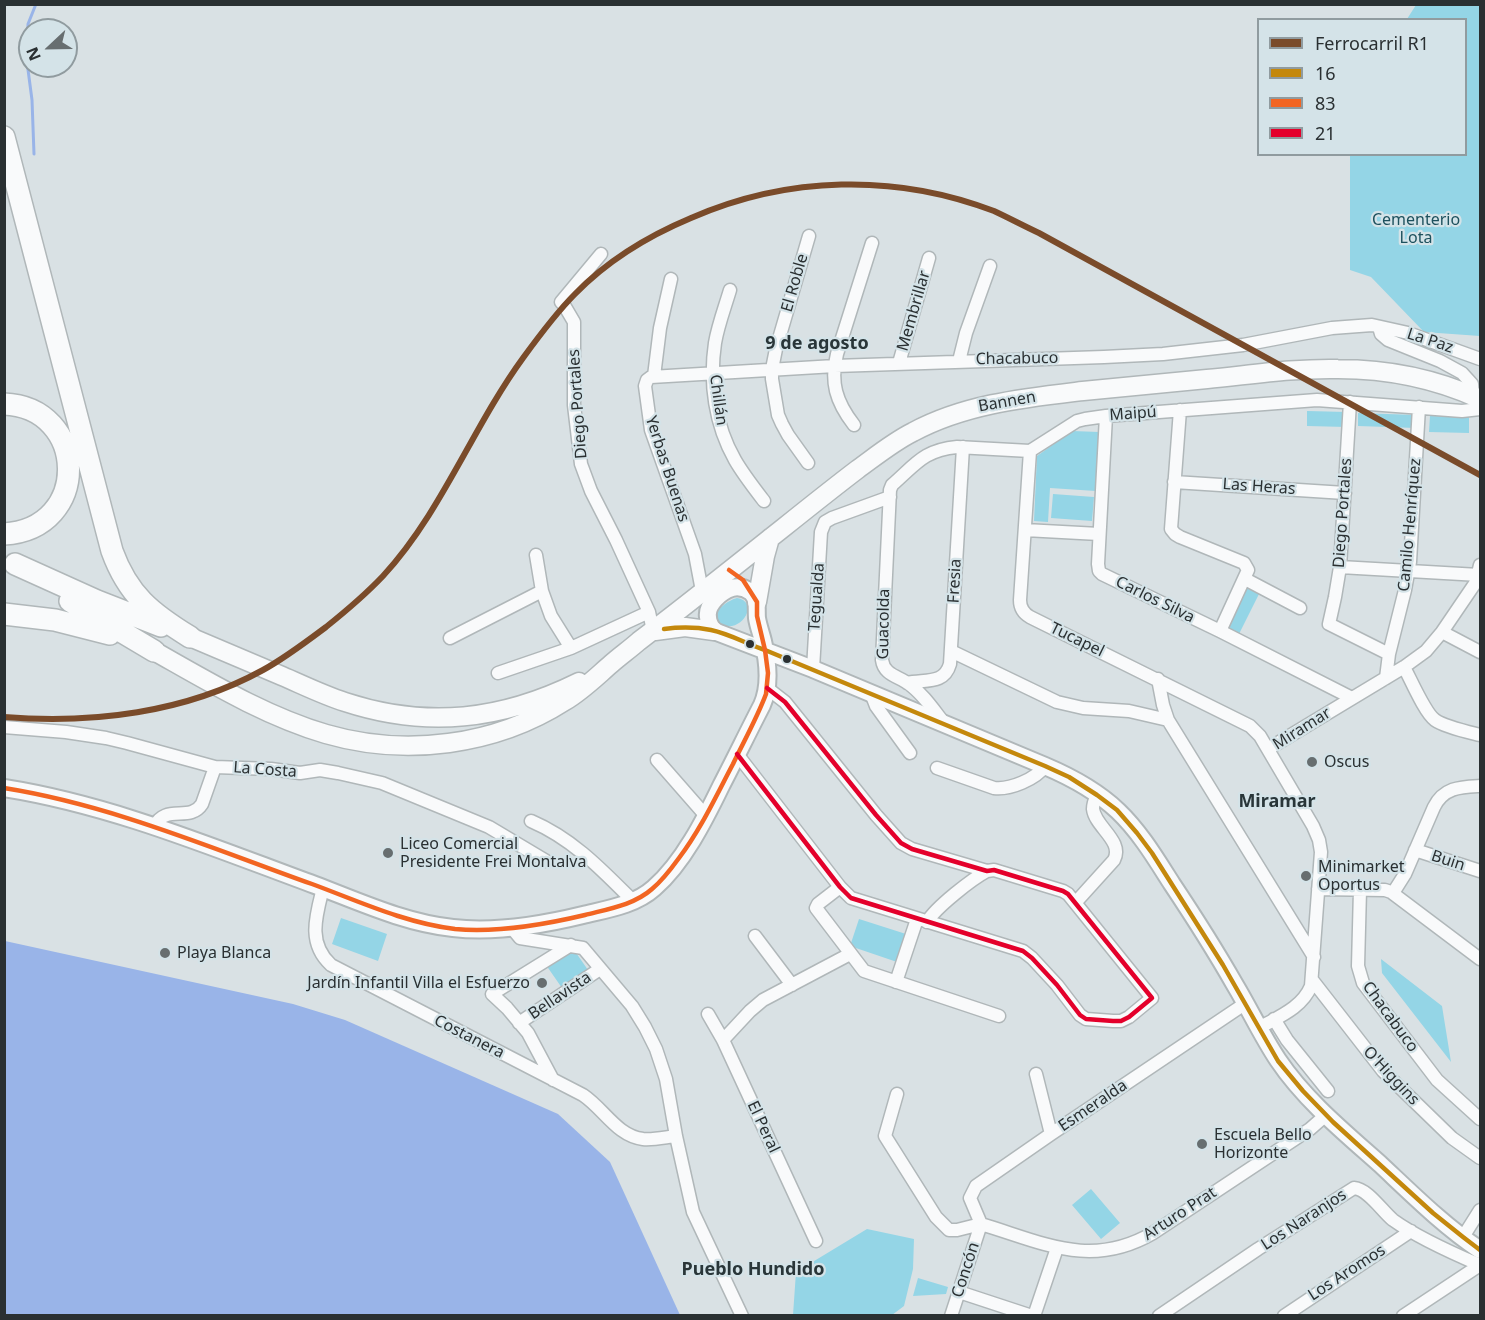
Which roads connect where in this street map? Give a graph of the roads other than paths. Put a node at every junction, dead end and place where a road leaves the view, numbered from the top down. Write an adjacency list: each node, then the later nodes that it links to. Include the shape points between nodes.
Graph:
1 (4, 137): 52 (highway, via 116,563 141,601)
2 (809, 236): 14 (street, El Roble)
3 (872, 243): 13 (street)
4 (601, 254): 46 (street, Diego Portales, via 561,302 574,322 578,443 591,491)
5 (929, 258): 12 (street, Membrillar)
6 (990, 266): 11 (street)
7 (671, 279): 16 (street, Yerbas Buenas)
8 (730, 290): 15 (street, Chillán, via 717,335)
9 (1379, 327): 10 (street, La Paz, via 1408,333); 11 (street, Chacabuco, via 1332,328 1242,345 1163,354); 17 (street, via 1388,340 1462,373 1472,384)
10 (1480, 359)
11 (959, 361): 12 (street, Chacabuco)
12 (899, 363): 13 (street, Chacabuco)
13 (835, 366): 14 (street, Chacabuco); 23 (street, via 839,402)
14 (772, 369): 15 (street, Chacabuco); 26 (street, El Roble, via 778,415)
15 (713, 373): 16 (street, Chacabuco); 30 (street, Chillán, via 715,405 723,434)
16 (654, 376): 43 (street, Yerbas Buenas, via 645,386 651,430 695,554)
17 (1478, 401): 20 (street, Maipú, via 1462,411); 34 (main road, Bannen, via 1438,383 1399,374 1335,369 999,402 945,417 900,439)
18 (1350, 402): 20 (street, Maipú); 21 (street, Maipú, via 1300,401); 28 (street, Diego Portales)
19 (4, 405): 32 (highway, via 34,411 50,423 64,443 69,466 64,494 48,518 23,531)
20 (1419, 407): 40 (street, Camilo Henríquez)
21 (1180, 410): 22 (street, Maipú); 27 (street)
22 (1106, 416): 25 (street, Maipú, via 1077,421); 33 (street, Carlos Silva)
23 (854, 424)
24 (963, 447): 25 (street); 29 (street, via 926,455 892,485); 57 (street, Fresia)
25 (1030, 451): 31 (street, Tucapel)
26 (808, 463)
27 (1174, 482): 28 (street, Las Heras); 41 (street, via 1173,531 1244,563 1248,570)
28 (1345, 493): 37 (street, Diego Portales)
29 (890, 497): 62 (street, Tegualda, via 823,525); 66 (street, Guacolda, via 882,663 887,671)
30 (764, 501)
31 (1025, 530): 33 (street); 65 (street, Tucapel, via 1020,600 1024,613)
32 (4, 534)
33 (1099, 534): 50 (street, Carlos Silva, via 1098,564 1102,574)
34 (770, 538): 38 (main road, Bannen); 44 (main road)
35 (536, 555): 42 (street)
36 (10, 560): 52 (highway, via 96,601); 56 (highway)
37 (1340, 567): 40 (street); 59 (street, Diego Portales, via 1329,624)
38 (729, 570): 43 (main road, Bannen); 44 (main road, via 744,580)
39 (1480, 570): 40 (street); 51 (street, Miramar, via 1472,589)
40 (1408, 571): 59 (street, Camilo Henríquez)
41 (1245, 579): 45 (street); 50 (street)
42 (542, 591): 53 (street); 54 (street, via 551,616)
43 (702, 591): 48 (main road); 49 (main road, Bannen)
44 (755, 603): 48 (main road, via 745,630 734,634); 48 (main road, via 740,588 729,589 712,603); 55 (main road)
45 (1300, 608)
46 (649, 612): 49 (street, Diego Portales); 54 (street)
47 (4, 614): 56 (highway, via 72,623)
48 (716, 627): 49 (main road); 55 (main road)
49 (653, 631): 60 (main road, Bannen)
50 (1220, 631): 69 (street, Carlos Silva)
51 (1442, 632): 58 (street); 61 (street, Miramar, via 1426,651)
52 (190, 637): 60 (main road, via 343,702 415,717 451,718 520,706)
53 (450, 638)
54 (571, 648): 63 (street)
55 (765, 650): 62 (main road); 67 (main road)
56 (154, 651): 60 (main road, via 240,698 304,727 339,738 385,744 450,743 518,725 576,694)
57 (951, 651): 66 (street, Fresia, via 949,668 941,678); 70 (street, via 1057,702)
58 (1480, 652)
59 (1389, 654): 64 (street, Camilo Henríquez)
60 (612, 663)
61 (1404, 667): 64 (street, Miramar); 73 (street, via 1433,719)
62 (813, 669): 68 (main road)
63 (498, 673)
64 (1386, 678): 69 (street, Miramar)
65 (1158, 679): 70 (street); 74 (street, Tucapel, via 1244,722)
66 (907, 683): 71 (street, Guacolda, via 923,696)
67 (767, 688): 76 (main road); 89 (street, via 785,702 901,843)
68 (871, 693): 71 (main road); 75 (street)
69 (1352, 698): 74 (street, Miramar)
70 (1168, 720): 103 (street)
71 (944, 724): 78 (main road)
72 (4, 728): 79 (street, La Costa, via 106,738)
73 (1480, 735)
74 (1268, 749): 93 (street, Miramar, via 1317,833 1321,852)
75 (910, 753)
76 (737, 754): 84 (main road); 91 (street)
77 (657, 760): 84 (street)
78 (1045, 765): 80 (street, via 1034,776 1001,789); 83 (main road)
79 (214, 767): 86 (street, via 199,809 162,816); 88 (street, La Costa, via 300,773 320,770 382,783 489,827)
80 (937, 768)
81 (1480, 786): 87 (street, via 1455,788 1440,797)
82 (4, 788): 86 (main road, via 72,802)
83 (1098, 795): 97 (street, via 1094,810 1117,853); 109 (main road, via 1145,842)
84 (706, 816): 96 (main road, via 665,877)
85 (531, 821): 96 (street, via 585,854)
86 (154, 827): 92 (main road)
87 (1415, 850): 90 (street, Buin); 95 (street)
88 (546, 861)
89 (987, 871): 97 (street, via 1063,891); 98 (street)
90 (1480, 871)
91 (840, 887): 98 (street, via 854,900); 102 (street, via 816,908)
92 (323, 888): 99 (main road, via 436,926 471,930); 117 (street, Costanera, via 316,939 322,956 331,964)
93 (1318, 889): 94 (street); 103 (street, Miramar)
94 (1360, 890): 95 (street); 121 (street, Chacabuco, via 1358,966 1363,983 1437,1080)
95 (1393, 893): 104 (street)
96 (633, 901): 99 (main road, via 559,921)
97 (1076, 902): 98 (street, via 1152,998 1121,1021 1086,1019 1080,1015 1027,953)
98 (922, 920): 107 (street)
99 (511, 927): 101 (street, via 520,938)
100 (755, 936): 108 (street)
101 (571, 945): 105 (street, via 583,948); 113 (street, via 492,994)
102 (850, 954): 107 (street, via 864,971); 108 (street)
103 (1314, 957): 106 (street, Miramar)
104 (1480, 959)
105 (600, 969): 113 (street, Bellavista); 123 (street, via 632,1006 656,1049 666,1079)
106 (1312, 981): 112 (street, Miramar, via 1302,1001); 124 (street, O'Higgins, via 1383,1071 1452,1138)
107 (896, 982): 111 (street)
108 (792, 985): 115 (street, via 755,1006)
109 (1245, 1003): 114 (main road); 122 (street, Esmeralda)
110 (708, 1014): 115 (street, El Peral)
111 (999, 1016)
112 (1274, 1019): 114 (street, Miramar); 118 (street)
113 (519, 1023): 117 (street)
114 (1259, 1028): 120 (main road, via 1278,1061)
115 (723, 1040): 129 (street, El Peral)
116 (1036, 1074): 122 (street)
117 (553, 1080): 123 (street, Costanera, via 592,1101 629,1135 648,1139)
118 (1328, 1091)
119 (897, 1095): 126 (street, via 885,1136 936,1217 949,1230)
120 (1326, 1115): 128 (main road); 130 (street, Arturo Prat, via 1143,1239 1099,1252)
121 (1480, 1119)
122 (1051, 1134): 126 (street, Esmeralda, via 976,1186 970,1198)
123 (676, 1136): 135 (street, via 693,1212)
124 (1480, 1158)
125 (1480, 1210): 128 (street)
126 (981, 1224): 130 (street, Arturo Prat); 132 (street, Concón)
127 (1411, 1232): 131 (street, Los Naranjos); 133 (street, Los Naranjos, via 1363,1190 1354,1188); 134 (street, Los Aromos)
128 (1463, 1237): 131 (main road)
129 (816, 1241)
130 (1057, 1248): 137 (street)
131 (1480, 1260): 138 (street)
132 (959, 1292): 136 (street, Concón); 137 (street)
133 (1167, 1313)
134 (1292, 1313)
135 (742, 1316)
136 (951, 1316)
137 (1033, 1316)
138 (1402, 1316)

